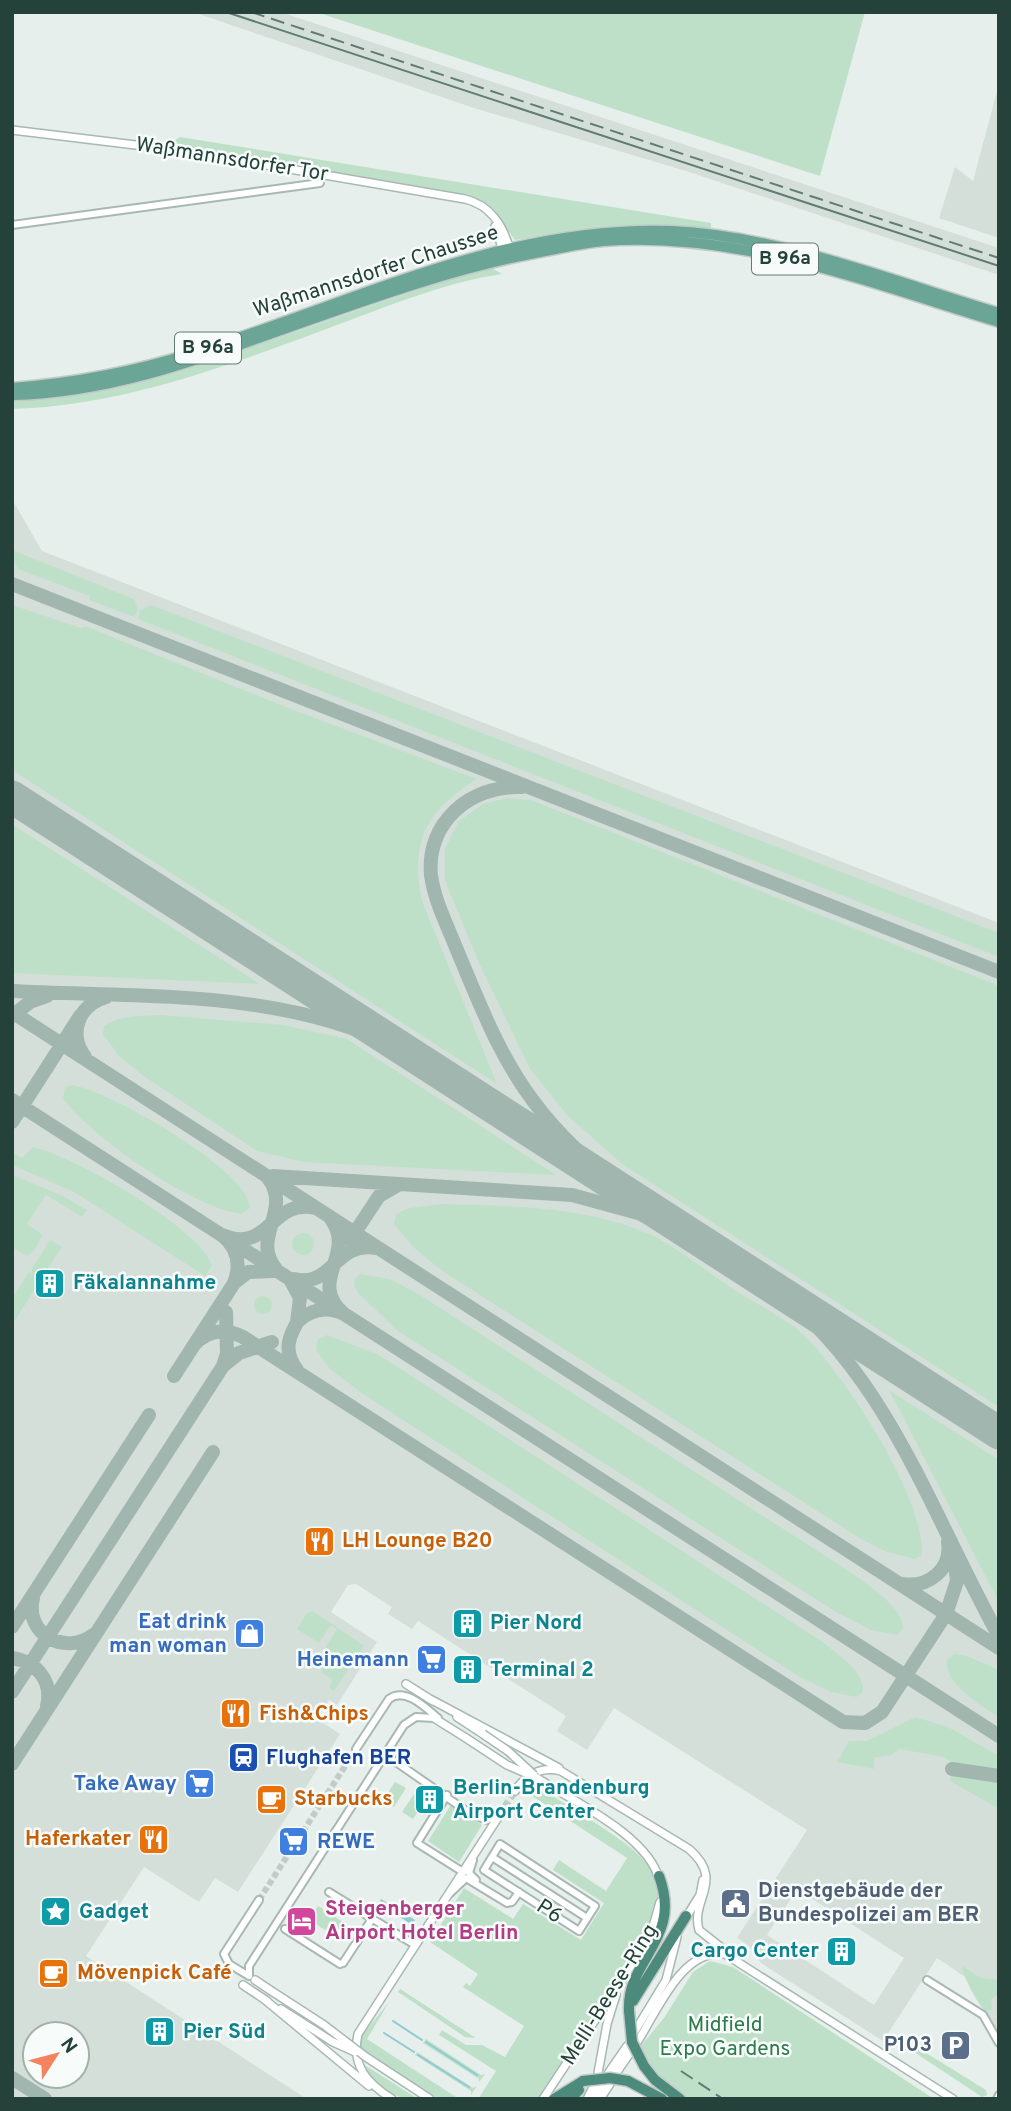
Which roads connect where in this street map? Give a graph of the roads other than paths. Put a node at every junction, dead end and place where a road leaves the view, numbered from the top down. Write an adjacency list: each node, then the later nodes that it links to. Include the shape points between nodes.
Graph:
1 (12, 130): 4 (street, Waßmannsdorfer Tor, via 185,150 477,202 501,226)
2 (320, 183): 3 (street)
3 (12, 225)
4 (507, 254): 5 (main road, Waßmannsdorfer Chaussee / B 96a, via 603,233 697,233 799,253); 6 (main road, Waßmannsdorfer Chaussee / B 96a, via 600,241 707,243 798,261); 7 (main road, Waßmannsdorfer Chaussee / B 96a, via 397,280 194,353 108,376); 8 (main road, Waßmannsdorfer Chaussee / B 96a, via 184,365 103,385)
5 (999, 313)
6 (999, 323)
7 (12, 388)
8 (12, 395)
9 (406, 1684): 10 (street)
10 (430, 1699): 14 (street); 15 (street, bridge, via 501,1746)
11 (436, 1718): 12 (street, via 406,1695 396,1695); 15 (street, bridge, via 507,1765); 38 (street, via 416,1717 404,1725 249,1966)
12 (356, 1749)
13 (393, 1760): 17 (street)
14 (566, 1772): 16 (street, via 538,1771); 24 (street, via 676,1839 693,1852)
15 (537, 1778): 25 (street, via 632,1840)
16 (515, 1791)
17 (447, 1795): 19 (street); 23 (street, via 417,1843)
18 (499, 1816): 19 (street); 20 (street)
19 (486, 1820): 20 (street)
20 (487, 1836): 21 (street)
21 (474, 1856): 23 (street); 26 (street, via 469,1871 474,1878 503,1896)
22 (492, 1857): 26 (street, P6, via 484,1870); 32 (street, P6); 32 (street, P6, via 500,1844 595,1906)
23 (463, 1872): 29 (street)
24 (705, 1872): 31 (street, via 700,1895); 36 (street, via 707,1889 697,1914 699,1930)
25 (659, 1876): 37 (street, Melli-Beese-Ring, via 657,1922); 42 (highway, via 665,1894 664,1921 631,1990)
26 (512, 1888): 28 (street, P6)
27 (329, 1892): 33 (street)
28 (519, 1892): 29 (street, via 507,1903 466,1878); 32 (street, P6, via 579,1931)
29 (449, 1894): 35 (street)
30 (259, 1899): 38 (street, via 224,1954 229,1964)
31 (686, 1916): 42 (highway); 43 (street, via 666,1980)
32 (587, 1918)
33 (372, 1919): 34 (street, via 342,1963); 35 (street)
34 (285, 1929)
35 (415, 1945): 51 (street, via 356,2042 363,2075)
36 (731, 1956): 44 (street, via 706,1954 692,1961); 61 (street)
37 (626, 1973): 48 (street, via 609,2016); 53 (street, Melli-Beese-Ring)
38 (252, 1978): 47 (street, bridge)
39 (928, 1979): 45 (street, via 982,2015)
40 (243, 1985): 41 (street)
41 (264, 1999): 47 (street, bridge); 50 (street)
42 (629, 2011): 60 (highway, bridge, via 632,2042 644,2066)
43 (635, 2031)
44 (638, 2041)
45 (999, 2043)
46 (628, 2049): 48 (street)
47 (366, 2057): 52 (street)
48 (605, 2079): 49 (highway, bridge); 56 (street); 57 (street); 58 (street); 59 (highway, bridge, via 628,2081)
49 (581, 2085): 54 (highway); 55 (highway)
50 (386, 2099)
51 (393, 2099)
52 (430, 2099)
53 (543, 2099)
54 (554, 2099)
55 (570, 2099)
56 (587, 2099)
57 (593, 2099)
58 (600, 2099)
59 (662, 2099)
60 (680, 2099)
61 (953, 2099)

